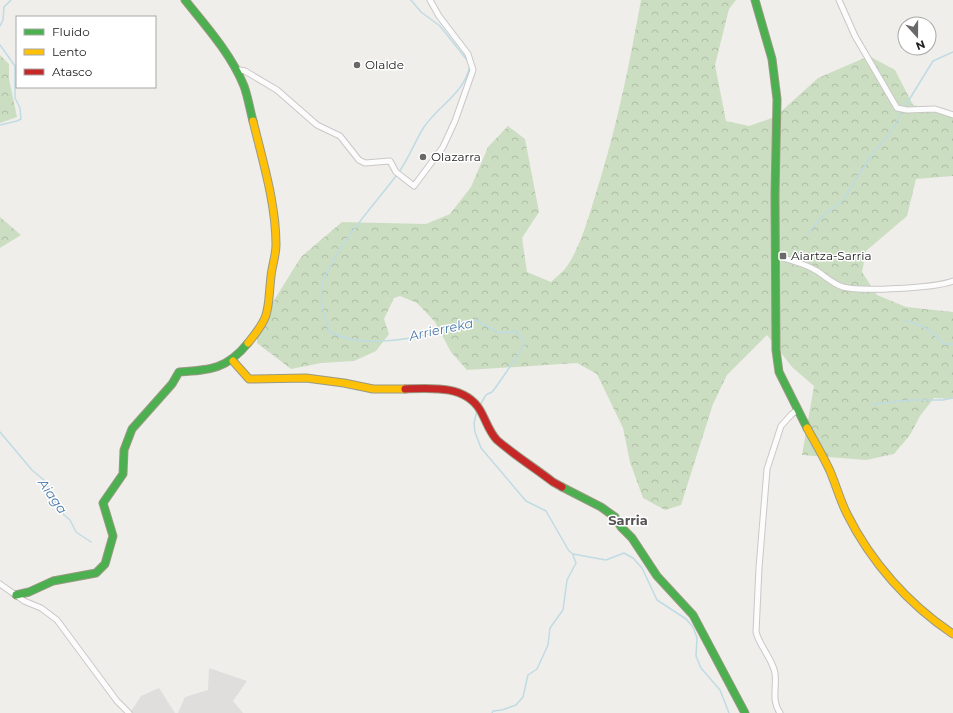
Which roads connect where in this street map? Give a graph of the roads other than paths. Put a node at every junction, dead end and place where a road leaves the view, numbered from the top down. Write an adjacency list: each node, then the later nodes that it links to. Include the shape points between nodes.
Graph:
1 (185, 0): 5 (street)
2 (430, 0): 5 (street, via 468,54 473,70 455,121 438,154 414,186 398,173 390,161 365,163 359,160 340,136 317,125 277,90 245,71)
3 (755, 0): 7 (street, via 775,74)
4 (839, 0): 6 (street, via 855,36 897,108 935,109)
5 (236, 69): 9 (street, via 246,94 267,176 276,247 266,321)
6 (953, 115)
7 (776, 256): 8 (street, via 816,270 842,287 908,287); 10 (street, via 776,356 779,372)
8 (953, 281)
9 (232, 361): 12 (street, via 209,370 179,372 172,384 132,429 124,450 123,474 103,503 113,536 105,564 96,574 53,581); 15 (street, via 249,380 269,378 340,382 373,389 447,390 472,399 482,411 496,439 553,482 615,517 658,576 693,615)
10 (798, 410): 13 (street, via 851,520 879,564 900,590); 16 (street, via 781,426 767,469 759,568 756,632 775,674 775,700)
11 (0, 584): 12 (street)
12 (16, 595): 14 (street, via 57,620 117,701)
13 (953, 634)
14 (129, 713)
15 (745, 713)
16 (780, 713)

